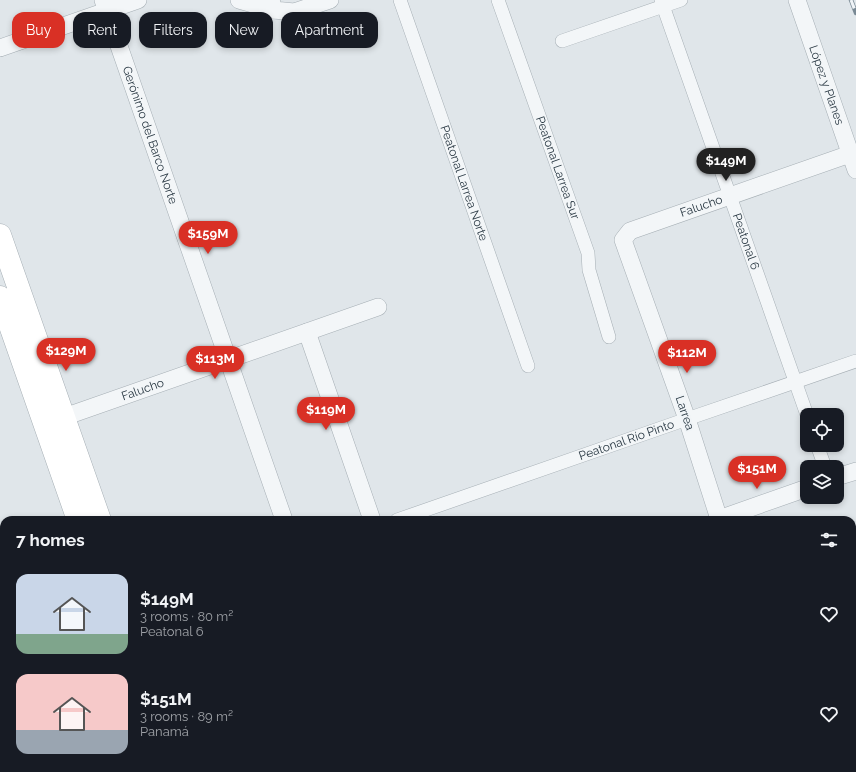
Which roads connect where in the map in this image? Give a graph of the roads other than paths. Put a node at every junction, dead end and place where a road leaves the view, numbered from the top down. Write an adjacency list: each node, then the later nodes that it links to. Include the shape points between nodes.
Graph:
1 (138, 0): 9 (street)
2 (239, 0): 10 (street)
3 (330, 0): 10 (street, via 294,12)
4 (400, 0): 24 (street, Peatonal Larrea Norte)
5 (498, 0): 21 (street, Peatonal Larrea Sur, via 588,253 588,270)
6 (681, 0): 8 (street)
7 (797, 0): 13 (street, López y Planes)
8 (662, 3): 11 (street); 15 (street, Peatonal 6)
9 (105, 5): 12 (street); 22 (street, Gerónimo del Barco Norte)
10 (272, 5)
11 (562, 41)
12 (0, 48)
13 (850, 154): 14 (street, López y Planes); 15 (street, Falucho)
14 (856, 170)
15 (730, 196): 17 (street, Falucho, via 630,232); 25 (street, Peatonal 6)
16 (0, 235): 19 (main road)
17 (623, 240): 27 (street, Larrea)
18 (378, 307): 20 (street, Falucho)
19 (8, 309): 28 (main road)
20 (306, 332): 22 (street, Falucho); 35 (street)
21 (609, 337)
22 (228, 360): 28 (street, Falucho); 34 (street, Gerónimo del Barco Norte)
23 (856, 361): 25 (street, Peatonal Río Pinto)
24 (528, 366)
25 (795, 382): 26 (street, Peatonal 6); 27 (street, Peatonal Río Pinto)
26 (804, 408)
27 (687, 418): 36 (street, Peatonal Río Pinto); 37 (street, Larrea)
28 (54, 420): 32 (main road); 33 (main road)
29 (856, 471): 30 (street)
30 (844, 475)
31 (800, 490): 38 (street)
32 (77, 516)
33 (98, 516)
34 (283, 516)
35 (371, 516)
36 (408, 516)
37 (717, 516)
38 (727, 516)

